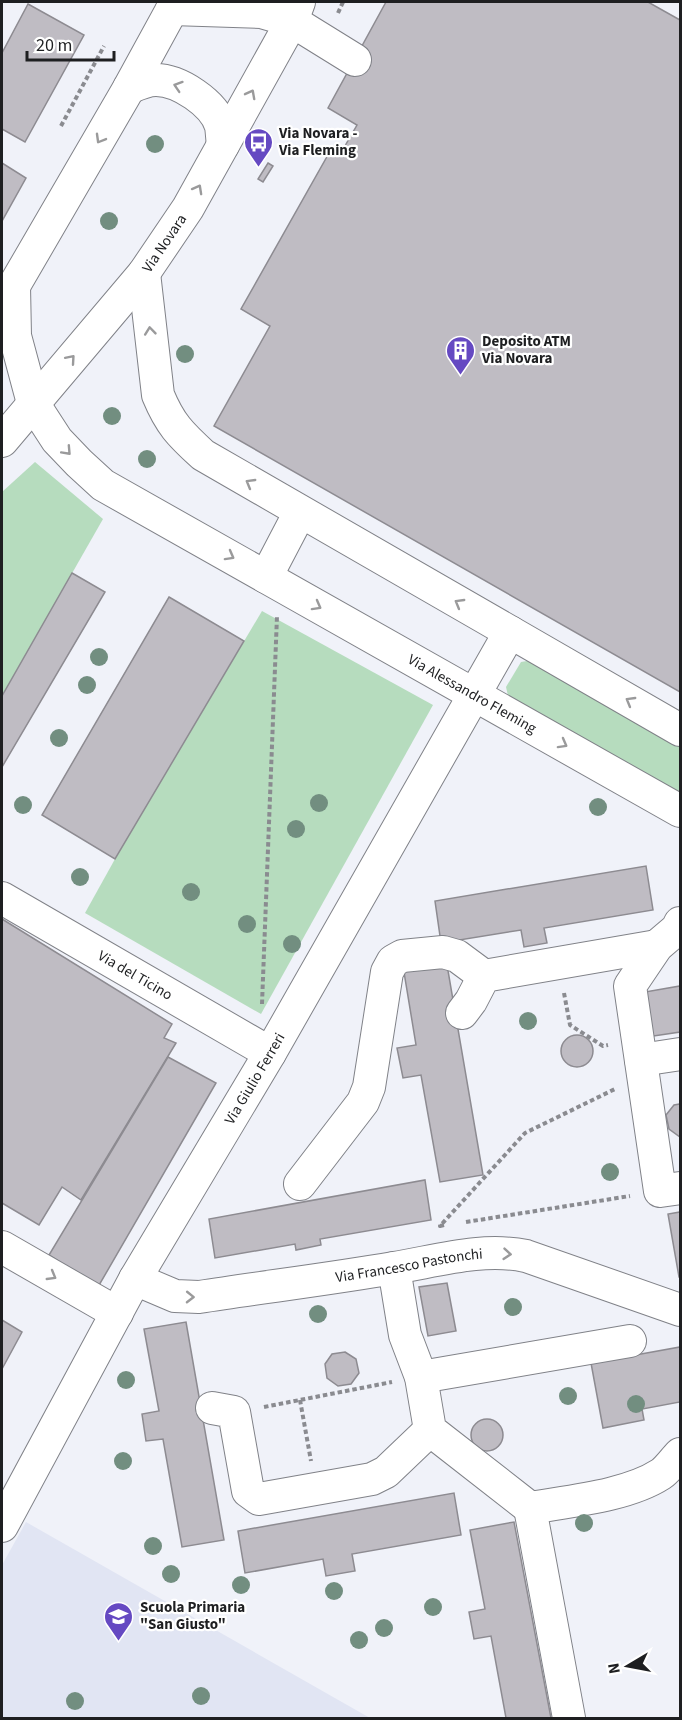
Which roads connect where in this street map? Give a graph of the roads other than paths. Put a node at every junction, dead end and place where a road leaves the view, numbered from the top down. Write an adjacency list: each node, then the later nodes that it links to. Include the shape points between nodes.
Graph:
1 (174, 5): 2 (street, via 261,12); 4 (street)
2 (292, 8): 3 (street); 5 (street, Via Novara, one-way to 2)
3 (355, 60)
4 (129, 88): 5 (street, one-way to 4, via 221,125 210,107 187,88 158,80); 7 (street, one-way to 7)
5 (223, 145): 6 (street, Via Novara, one-way to 5, via 188,208)
6 (144, 273): 8 (street, Via Novara, one-way to 6); 10 (street, one-way to 6, via 203,455 177,431 158,395)
7 (8, 296): 8 (street, Via Alessandro Fleming)
8 (33, 404): 9 (street, Via Novara); 11 (street, Via Alessandro Fleming, one-way to 11, via 57,440 103,485)
9 (2, 441)
10 (300, 512): 11 (street); 12 (street, one-way to 10)
11 (266, 577): 13 (street, Via Alessandro Fleming, one-way to 13)
12 (510, 632): 13 (street, Via Giulio Ferreri); 14 (street, one-way to 12)
13 (475, 695): 15 (street, Via Alessandro Fleming, one-way to 15); 21 (street, Via Giulio Ferreri)
14 (681, 730)
15 (681, 811)
16 (2, 898): 21 (street, Via del Ticino)
17 (681, 923): 18 (street)
18 (657, 946): 19 (street); 23 (street, via 630,986)
19 (484, 976): 20 (street); 24 (street, via 457,956 443,952 402,956 393,961 387,972 369,1087 363,1102)
20 (462, 1013)
21 (270, 1053): 28 (street, Via Giulio Ferreri)
22 (681, 1054): 23 (street)
23 (640, 1059): 25 (street)
24 (300, 1184)
25 (670, 1190)
26 (2, 1247): 30 (street, one-way to 30)
27 (394, 1268): 28 (street, Via Francesco Pastonchi, one-way to 27, via 175,1296 199,1297); 29 (street, Via Francesco Pastonchi, one-way to 29, via 506,1252); 32 (street, via 405,1335)
28 (135, 1279): 30 (street, Via Giulio Ferreri)
29 (681, 1310)
30 (117, 1313): 37 (street, Via Giulio Ferreri)
31 (630, 1341): 32 (street)
32 (421, 1377): 34 (street)
33 (223, 1410): 34 (street, via 248,1491 260,1499 372,1479 386,1472)
34 (429, 1430): 36 (street)
35 (681, 1454): 36 (street, via 661,1473 627,1490)
36 (530, 1508): 38 (street)
37 (2, 1526)
38 (569, 1719)

